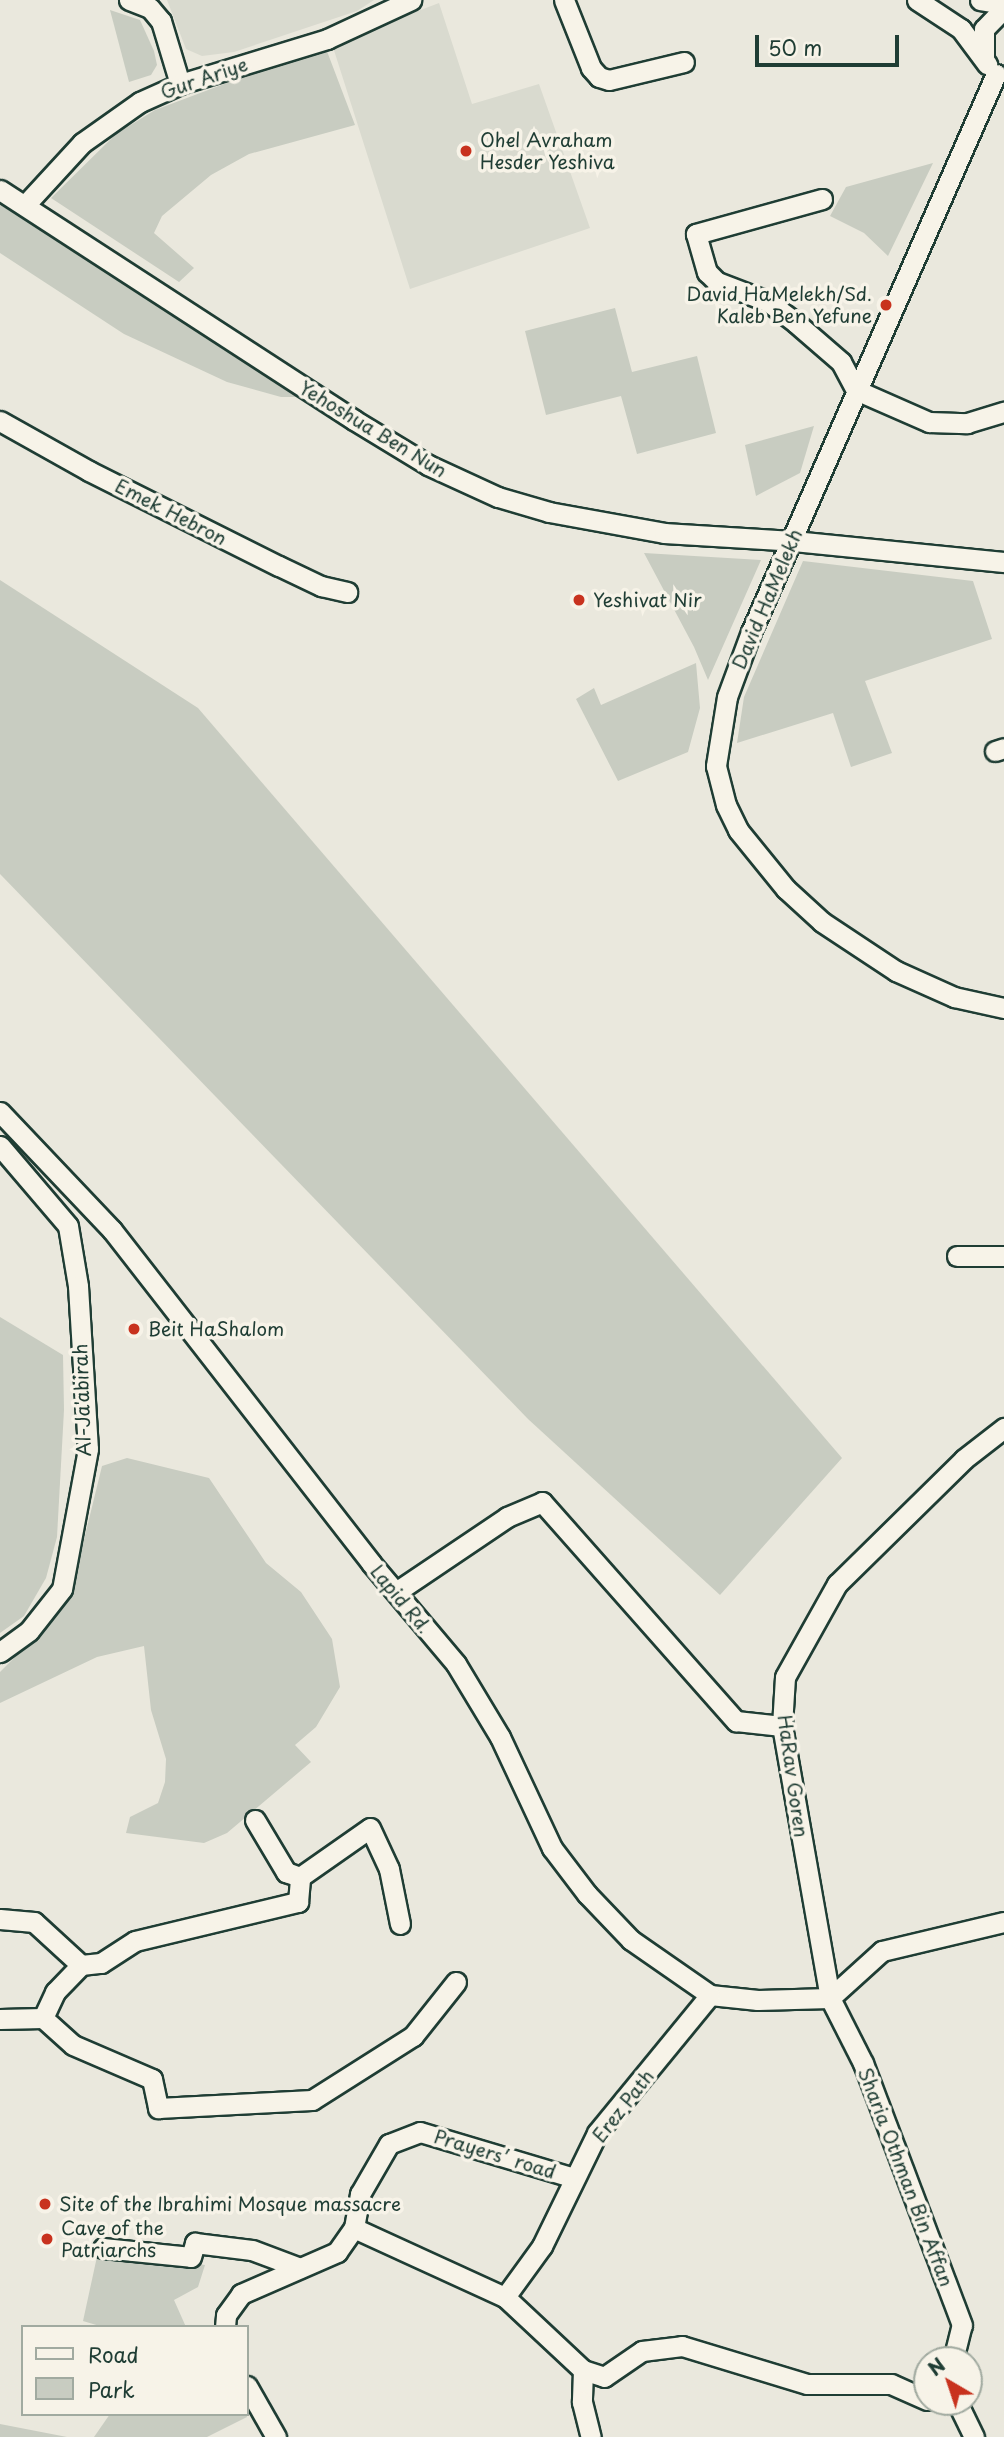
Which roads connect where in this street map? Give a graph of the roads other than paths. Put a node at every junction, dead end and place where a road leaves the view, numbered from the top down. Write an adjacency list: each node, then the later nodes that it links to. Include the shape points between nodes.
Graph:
1 (130, 0): 9 (street, via 150,8 161,21)
2 (411, 0): 9 (street, Gur Ariye, via 327,39)
3 (564, 0): 7 (street, via 591,68 599,77 609,80)
4 (917, 0): 8 (street, via 961,29)
5 (980, 0): 6 (street)
6 (1004, 6): 8 (street, via 984,29 982,53)
7 (684, 62)
8 (996, 72): 13 (street, David HaMelekh)
9 (180, 84): 12 (street, Gur Ariye, via 112,119 82,143)
10 (0, 190): 12 (street, Yehoshua Ben Nun)
11 (822, 199): 13 (street, via 696,234 708,272 717,282 777,308 841,362)
12 (26, 204): 16 (street, Yehoshua Ben Nun, via 354,420 428,465 498,498 664,533)
13 (856, 390): 14 (street, via 929,422 967,423); 16 (street, David HaMelekh)
14 (1004, 412)
15 (0, 421): 18 (street, Emek Hebron, via 279,566 321,586)
16 (793, 541): 17 (street, Yehoshua Ben Nun); 19 (street, David HaMelekh, via 727,697 716,766 726,805 738,830 786,889 860,950 954,997)
17 (1004, 562)
18 (347, 592)
19 (1004, 1008)
20 (0, 1112): 25 (street, Lapid Rd., via 112,1230)
21 (0, 1146): 26 (street, Al-Ja'abirah, via 68,1226 78,1286 88,1448 62,1589 29,1631)
22 (957, 1255): 23 (street)
23 (1004, 1256)
24 (1002, 1435): 27 (street, HaRav Goren, via 964,1459 837,1584 785,1677)
25 (396, 1592): 27 (street, via 507,1517 542,1502 736,1721); 35 (street, Lapid Rd., via 464,1675 500,1737 552,1847 587,1894 631,1940)
26 (0, 1652)
27 (782, 1726): 36 (street, HaRav Goren)
28 (255, 1820): 29 (street, via 286,1872)
29 (300, 1877): 32 (street, via 370,1828 389,1869); 33 (street, via 298,1902 135,1941 101,1963)
30 (0, 1919): 33 (street, via 34,1923)
31 (1004, 1922): 36 (street, via 882,1951)
32 (400, 1924)
33 (81, 1965): 37 (street, via 55,1992)
34 (456, 1982): 37 (street, via 413,2036 312,2100 158,2108 152,2079 72,2045)
35 (710, 1995): 36 (street, Lapid Rd., via 758,2000); 39 (street, Erez Path, via 597,2133)
36 (830, 1997): 45 (street, Sharia Othman Bin Affan, via 863,2063 962,2325)
37 (43, 2018): 38 (street)
38 (0, 2019)
39 (574, 2178): 40 (street, Prayers׳ road, via 420,2132 389,2144 360,2194); 43 (street, Erez Path, via 542,2246)
40 (354, 2228): 42 (street, Prayers׳ road, via 337,2252); 43 (street)
41 (103, 2248): 42 (street, via 191,2257 195,2243 252,2250)
42 (300, 2268): 44 (street, Prayers׳ road, via 242,2294 226,2315)
43 (505, 2297): 46 (street)
44 (225, 2325)
45 (957, 2346)
46 (583, 2370): 48 (street, via 604,2377 642,2351 682,2346 807,2384 891,2384); 51 (street, via 582,2402)
47 (248, 2388): 50 (street)
48 (913, 2394)
49 (964, 2416): 52 (street)
50 (276, 2437)
51 (591, 2437)
52 (974, 2437)

